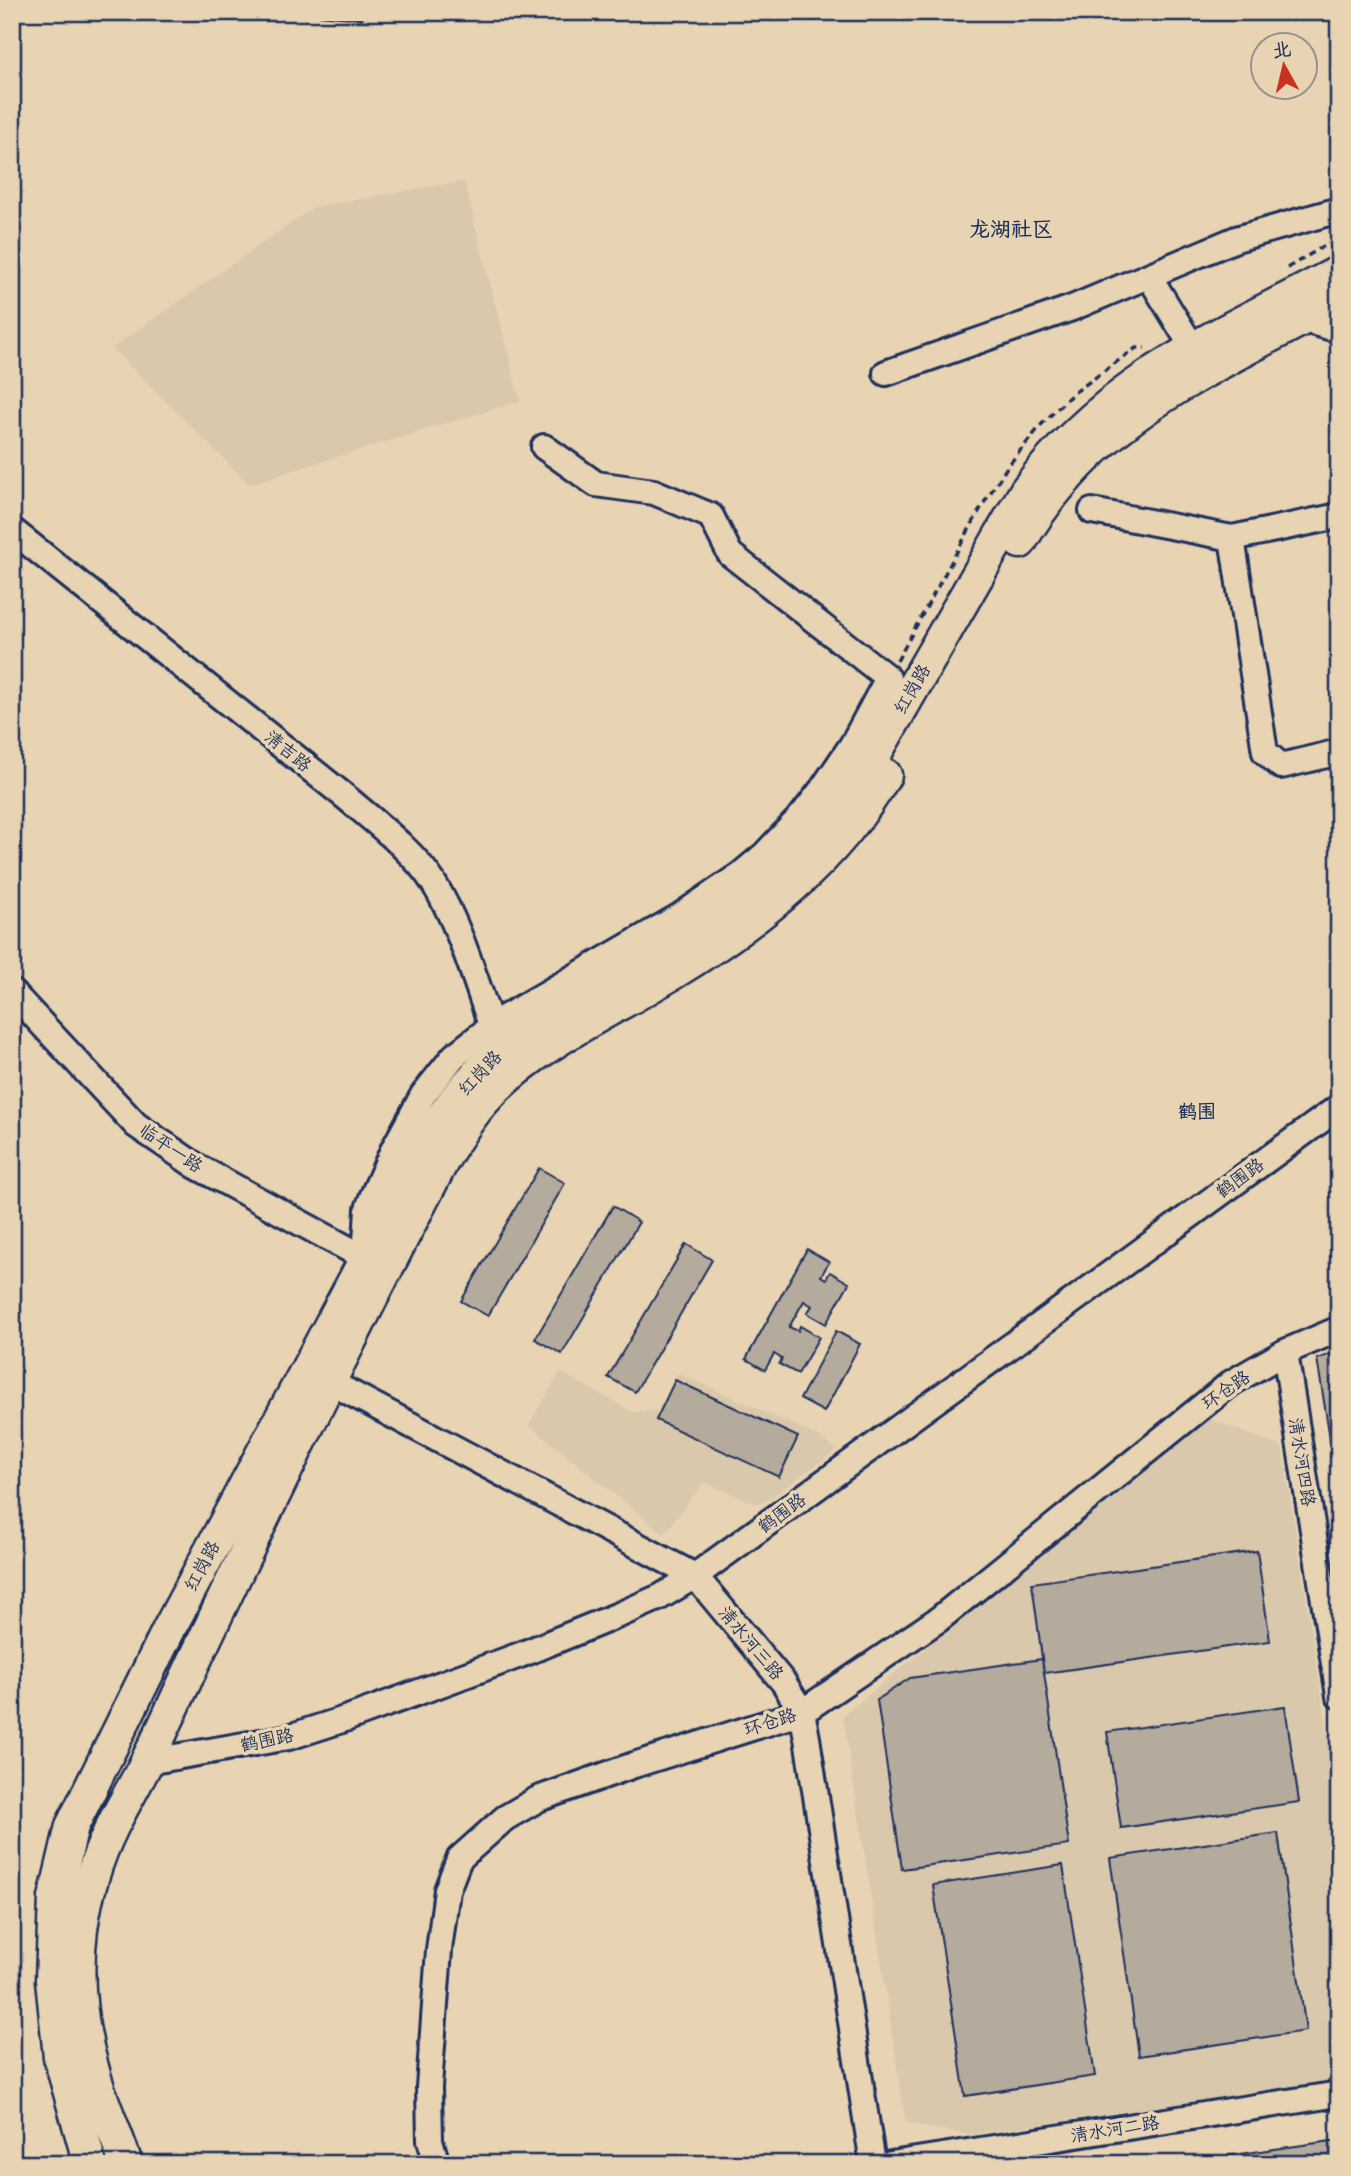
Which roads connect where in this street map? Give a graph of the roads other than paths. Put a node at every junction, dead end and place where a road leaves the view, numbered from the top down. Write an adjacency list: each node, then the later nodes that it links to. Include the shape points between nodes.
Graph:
1 (1339, 211): 3 (street, via 1236,239)
2 (1334, 258): 7 (main road, 红岗路)
3 (1149, 276): 7 (street); 8 (street)
4 (1339, 299): 5 (main road, 红岗路)
5 (1301, 319): 6 (street); 21 (main road, 红岗路, via 1150,404 1101,442 1060,483 1030,526 874,794 802,879 730,936 538,1054 487,1097 444,1158)
6 (1339, 330)
7 (1193, 348): 18 (main road, 红岗路, via 1116,398 1051,458 1016,508 876,752 821,825 763,881 722,912 540,1020 489,1061 437,1125)
8 (886, 373)
9 (544, 447): 16 (street, via 596,484 654,492 711,516 730,554 888,678 823,788 764,855 680,916)
10 (1092, 511): 13 (street)
11 (1339, 516): 13 (street)
12 (12, 530): 16 (street, 清吉路, via 397,841 442,898)
13 (1232, 538): 14 (street, via 1265,752 1281,766)
14 (1339, 752)
15 (12, 992): 18 (street, 临平一路, via 136,1125 197,1166)
16 (492, 1028): 18 (street, via 436,1076 409,1121 368,1209)
17 (1339, 1107): 22 (street, 鹤围路)
18 (365, 1258): 24 (main road, 红岗路)
19 (1339, 1329): 20 (street, 环仓路)
20 (1285, 1352): 23 (street, 清水河四路); 25 (street, 环仓路, via 1231,1383 939,1619)
21 (330, 1382): 22 (street, 清水河三路); 26 (main road, 红岗路)
22 (695, 1576): 25 (street, 清水河三路, via 784,1683); 27 (street, 鹤围路, via 621,1614 348,1718 289,1737)
23 (1339, 1696)
24 (135, 1699): 26 (main road, via 152,1694 160,1697 168,1707); 30 (main road, 红岗路, via 72,1826 55,1898 52,1980 58,2046)
25 (802, 1712): 28 (street, 环仓路, via 538,1799 505,1818 459,1858 445,1902); 34 (street, 清水河三路)
26 (166, 1721): 27 (main road, 红岗路)
27 (147, 1762): 31 (main road, 红岗路, via 95,1868 79,1953 87,2048)
28 (429, 2087): 32 (street); 33 (street, 环仓路, via 430,2140)
29 (1339, 2094): 35 (street, 清水河二路)
30 (90, 2164)
31 (127, 2164)
32 (419, 2164)
33 (437, 2164)
34 (873, 2164)
35 (891, 2164)

